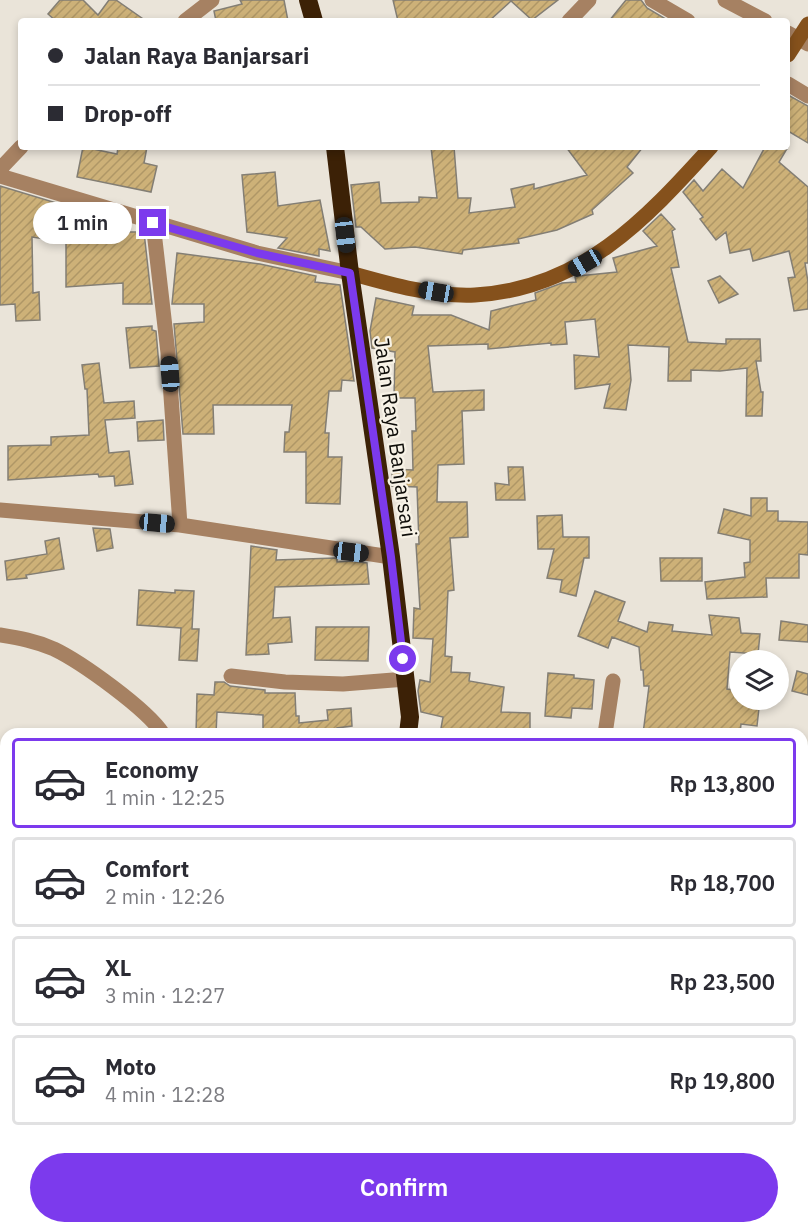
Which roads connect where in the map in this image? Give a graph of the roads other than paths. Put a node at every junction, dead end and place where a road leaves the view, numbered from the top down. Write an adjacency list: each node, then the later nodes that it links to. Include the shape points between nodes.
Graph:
1 (212, 0): 6 (street)
2 (589, 0): 8 (street)
3 (652, 0): 9 (street)
4 (725, 0): 10 (street)
5 (311, 1): 7 (highway)
6 (189, 18)
7 (314, 18)
8 (572, 18)
9 (683, 18)
10 (759, 18)
11 (808, 24): 12 (street)
12 (795, 43)
13 (790, 85): 14 (street)
14 (808, 96)
15 (18, 150): 18 (street)
16 (335, 150): 21 (highway, Jalan Raya Banjarsari)
17 (708, 150): 21 (street, via 663,200 597,256 573,270 519,289 474,295 436,292)
18 (0, 169)
19 (0, 176): 20 (street)
20 (153, 223): 21 (street, via 257,253); 23 (street, via 168,353)
21 (350, 273): 24 (highway, Jalan Raya Banjarsari)
22 (0, 510): 23 (street)
23 (180, 525): 24 (street)
24 (391, 557): 27 (highway, Jalan Raya Banjarsari)
25 (0, 635): 29 (street, via 27,639 74,660)
26 (231, 676): 27 (street, via 343,684)
27 (406, 679): 30 (highway, Jalan Raya Banjarsari)
28 (613, 681): 31 (street)
29 (160, 728)
30 (409, 728)
31 (606, 728)

